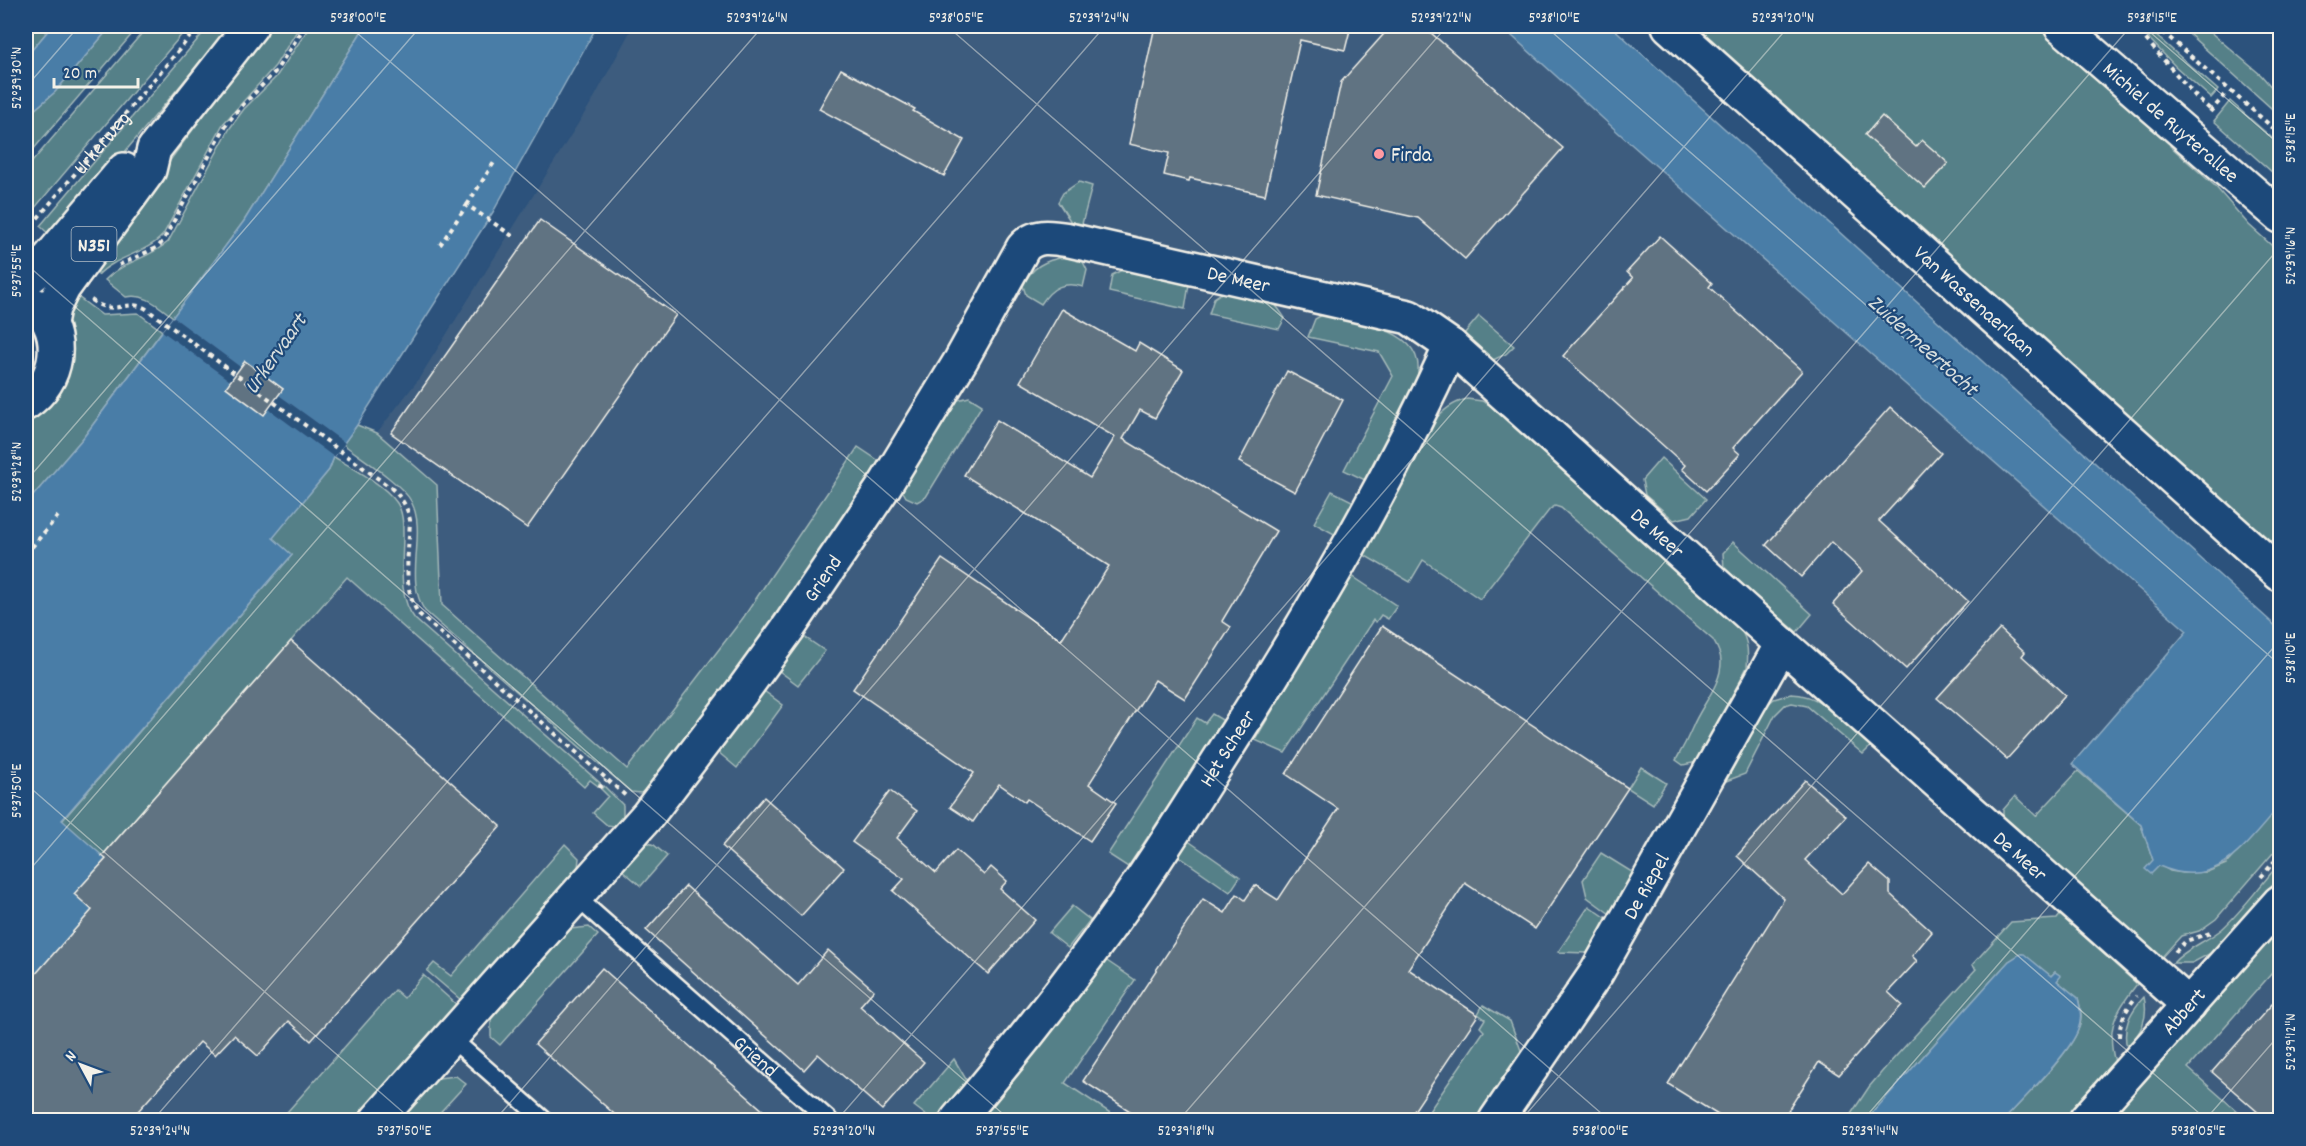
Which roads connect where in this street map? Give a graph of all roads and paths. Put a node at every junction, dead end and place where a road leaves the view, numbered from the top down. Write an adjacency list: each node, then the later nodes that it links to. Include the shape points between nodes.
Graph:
1 (199, 26): 16 (path, Urkerweg)
2 (251, 26): 11 (street, Urkerweg / N351)
3 (305, 26): 20 (path, via 275,72 226,125 164,241)
4 (1669, 26): 29 (street, Van Wassenaerlaan)
5 (2061, 26): 15 (street, Michiel de Ruyterallee)
6 (2095, 26): 13 (street, Michiel de Ruyterallee)
7 (2134, 26): 9 (path, via 2210,112)
8 (2156, 26): 10 (path)
9 (2224, 95)
10 (2280, 134)
11 (154, 149): 21 (street, Urkerweg / N351, via 135,157 41,268); 24 (street, Urkerweg / N351, via 149,170 63,288)
12 (495, 161): 14 (path)
13 (2280, 189)
14 (467, 205): 17 (path); 19 (path)
15 (2280, 216)
16 (26, 232)
17 (514, 237)
18 (1036, 239): 25 (street, De Meer, via 1068,240 1408,317); 36 (street, Griend, via 1023,248 922,426 789,627 648,815)
19 (441, 245)
20 (114, 267)
21 (26, 280)
22 (86, 296): 31 (path, via 107,308 142,306 384,483 405,504 410,520 410,595 419,614)
23 (26, 297): 24 (street)
24 (50, 323): 26 (street, N351, via 56,345 53,368 42,389)
25 (1451, 346): 30 (street, De Meer); 46 (street, Het Scheer, via 1388,476 1262,694 1093,949)
26 (26, 403)
27 (58, 516): 28 (path)
28 (26, 554)
29 (2280, 574)
30 (1782, 644): 40 (street, De Meer); 47 (street, De Riepel, via 1597,972)
31 (606, 780): 32 (path); 33 (path)
32 (599, 788)
33 (634, 803)
34 (2280, 855): 35 (path)
35 (2269, 891): 40 (street, Abbert)
36 (576, 897): 41 (street, Griend); 45 (lane, Griend)
37 (2215, 929): 38 (path, via 2186,941)
38 (2174, 953)
39 (2140, 992): 42 (path, Abbert, via 2120,1023)
40 (2189, 1005): 48 (street, Abbert)
41 (451, 1038): 43 (street, Griend); 44 (lane)
42 (2120, 1046)
43 (377, 1120)
44 (544, 1120)
45 (829, 1120)
46 (957, 1120)
47 (1496, 1120)
48 (2086, 1120)

